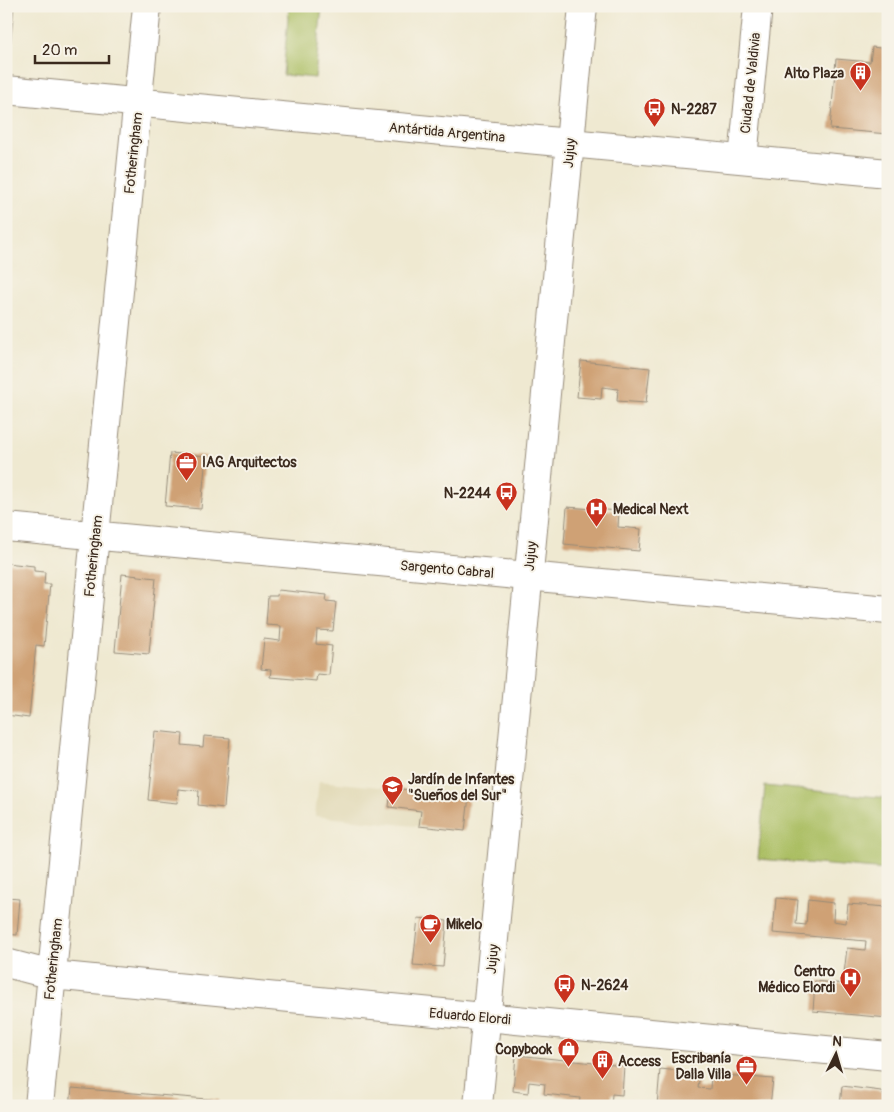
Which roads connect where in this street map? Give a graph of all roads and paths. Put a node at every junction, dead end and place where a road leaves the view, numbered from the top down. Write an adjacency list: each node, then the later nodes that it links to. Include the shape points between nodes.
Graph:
1 (147, 6): 5 (street, Fotheringham)
2 (583, 6): 6 (street, Jujuy)
3 (758, 6): 7 (street, Ciudad de Valdivia)
4 (6, 90): 5 (street, Antártida Argentina)
5 (138, 102): 6 (street, Antártida Argentina); 10 (street, Fotheringham)
6 (569, 143): 7 (street, Antártida Argentina); 11 (street, Jujuy)
7 (743, 159): 8 (street, Antártida Argentina)
8 (888, 173)
9 (6, 527): 10 (street, Sargento Cabral)
10 (95, 536): 11 (street, Sargento Cabral); 14 (street, Fotheringham)
11 (528, 577): 12 (street, Sargento Cabral); 16 (street, Jujuy)
12 (888, 610)
13 (6, 963): 14 (street, Eduardo Elordi)
14 (52, 975): 15 (street, Eduardo Elordi); 16 (street, Eduardo Elordi); 18 (street, Fotheringham)
15 (6, 981)
16 (486, 1018): 17 (street, Eduardo Elordi); 19 (street, Jujuy)
17 (888, 1056)
18 (39, 1106)
19 (478, 1106)

